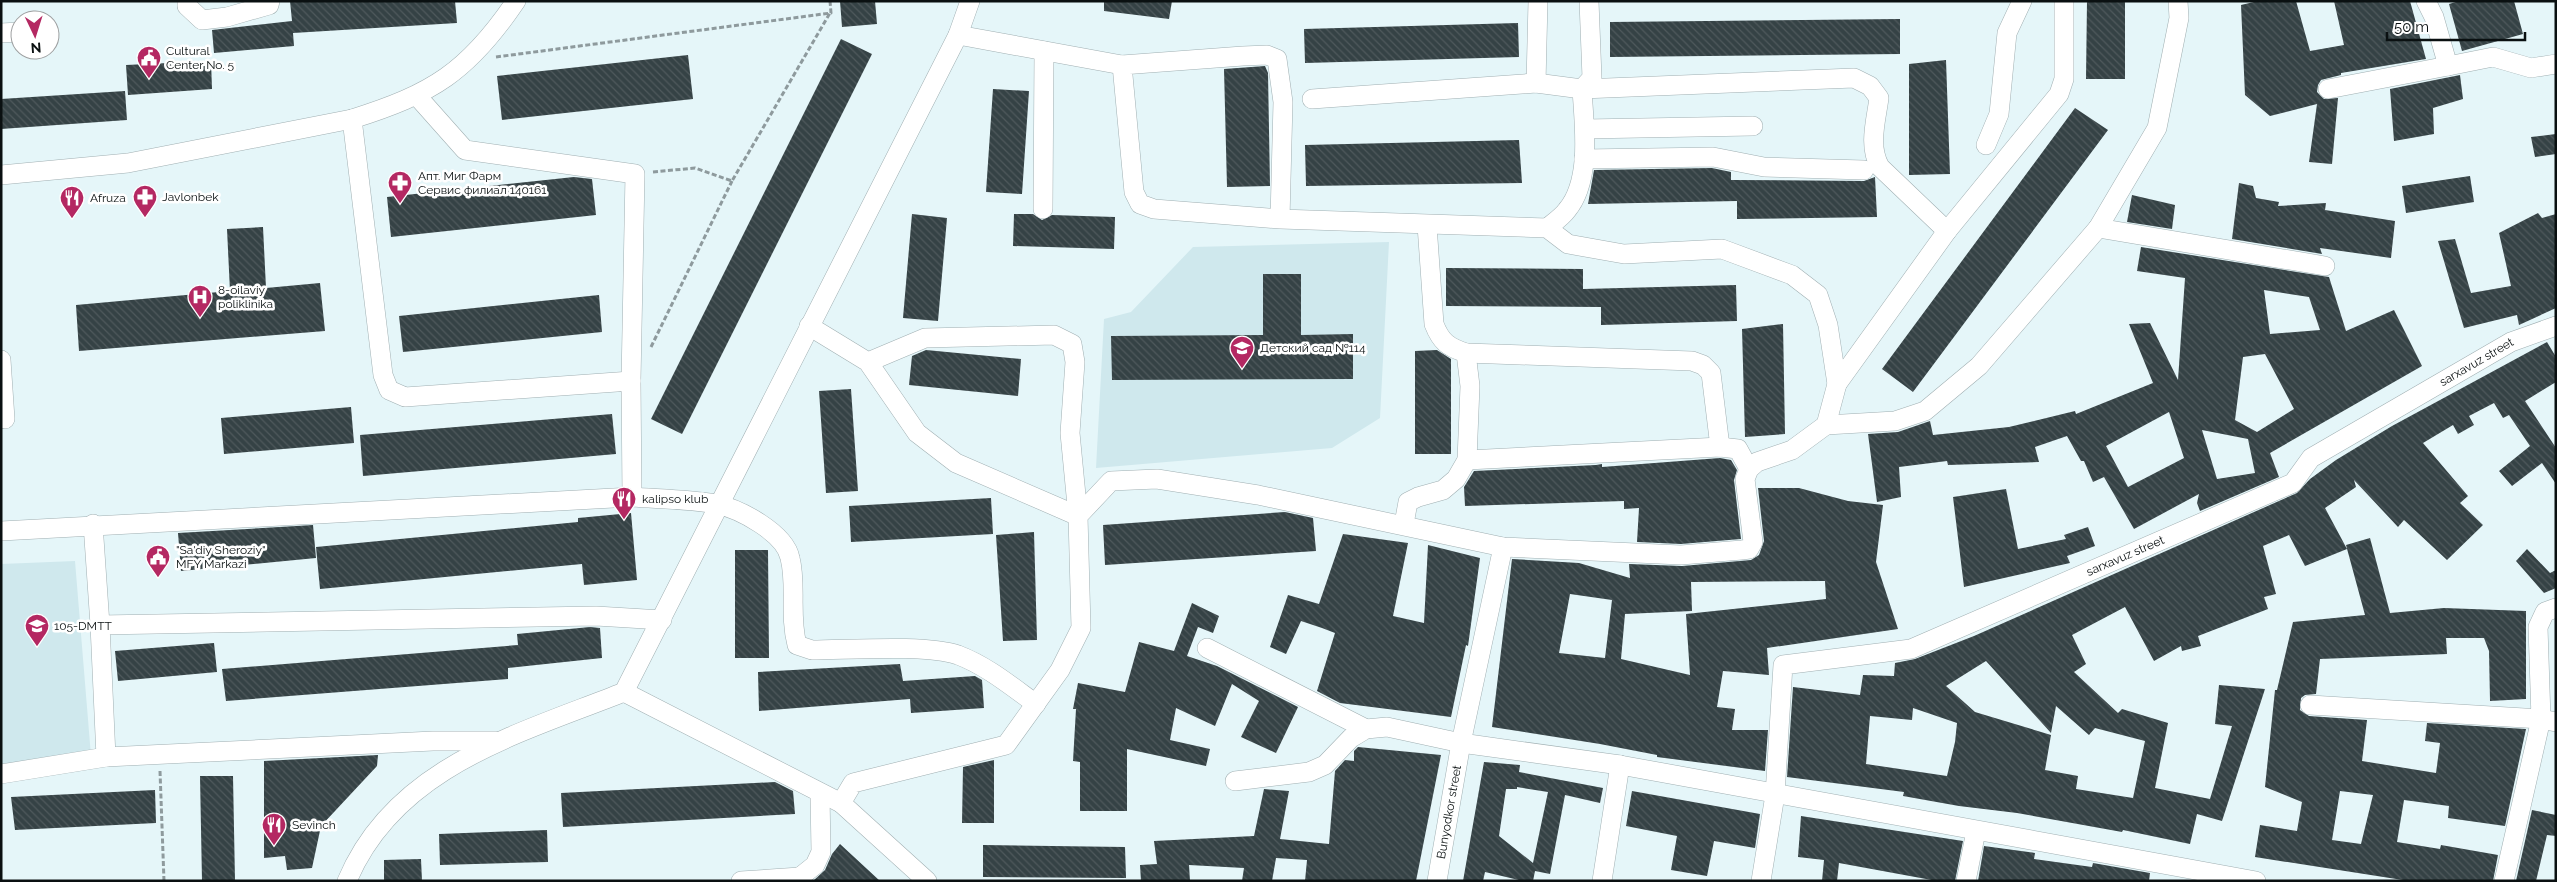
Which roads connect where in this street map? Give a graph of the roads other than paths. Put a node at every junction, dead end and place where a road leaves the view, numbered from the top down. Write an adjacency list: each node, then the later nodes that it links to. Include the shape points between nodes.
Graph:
1 (187, 1): 2 (street, via 187,6 202,20 269,5)
2 (270, 1)
3 (516, 1): 19 (street, via 468,61)
4 (970, 1): 11 (street)
5 (1538, 1): 16 (street)
6 (1589, 1): 17 (street, via 1592,78)
7 (2022, 1): 24 (street, via 2007,33 1999,114)
8 (2064, 1): 33 (street, via 2064,79 2059,94)
9 (2178, 1): 32 (street, via 2179,18 2157,128)
10 (2426, 1): 15 (street)
11 (958, 36): 12 (street); 35 (street)
12 (1044, 51): 13 (street); 28 (street)
13 (1122, 64): 29 (street, via 1134,192 1140,204 1154,209); 29 (street, via 1267,55 1277,59 1283,102)
14 (2556, 64): 15 (street, via 2531,68 2493,57)
15 (2448, 66): 18 (street)
16 (1536, 83): 17 (street); 20 (street)
17 (1582, 89): 23 (street); 33 (street, via 1854,78 1870,86 1879,98 1873,148 1880,167)
18 (2328, 89)
19 (417, 96): 21 (street); 40 (street, via 465,150 635,174)
20 (1312, 99)
21 (352, 119): 27 (street, via 128,163); 40 (street, via 383,375 389,390 405,397)
22 (1753, 126): 23 (street)
23 (1585, 129): 25 (street)
24 (1986, 145)
25 (1584, 159): 26 (street, via 1714,157 1764,168); 31 (street, via 1579,187 1568,210)
26 (1864, 170)
27 (1, 175)
28 (1043, 209)
29 (1280, 219): 30 (street)
30 (1426, 225): 31 (street); 37 (street, via 1434,324 1440,339 1450,348)
31 (1547, 228): 41 (street, via 1568,244 1624,254 1722,249 1792,276 1818,295 1828,325)
32 (2098, 228): 34 (street); 43 (street, via 1979,366 1925,412 1895,421)
33 (1947, 231): 41 (street)
34 (2325, 266)
35 (809, 326): 39 (street); 48 (street)
36 (2556, 326): 70 (street, sarxavuz street, via 2512,342 2310,458 2293,482 1911,649 1784,665)
37 (1466, 353): 44 (street, via 1692,361 1703,365 1710,373); 45 (street, via 1470,386)
38 (1, 360): 42 (street)
39 (868, 362): 49 (street, via 917,434 956,463); 49 (street, via 925,338 1054,335 1072,344 1075,362 1070,433)
40 (631, 381): 47 (street)
41 (1837, 384): 43 (street)
42 (6, 420)
43 (1826, 425): 46 (street, via 1792,450 1757,462)
44 (1720, 447): 45 (street); 46 (street, via 1738,449)
45 (1467, 460): 51 (street, via 1456,479 1443,490 1408,502)
46 (1749, 469): 53 (street, via 1745,479 1754,542 1749,549 1682,555)
47 (632, 497): 48 (street); 50 (street)
48 (718, 504): 55 (street); 59 (street, via 755,521 785,543 791,558 792,626 798,644 812,650 921,650 957,655 998,676)
49 (1078, 516): 51 (street, via 1111,481 1157,479); 59 (street, via 1081,628 1060,670)
50 (93, 524): 52 (street); 56 (street)
51 (1404, 524): 53 (street)
52 (1, 531)
53 (1503, 547): 64 (street, Bunyodkor street)
54 (2556, 608): 61 (street, via 2545,612 2538,627)
55 (662, 620): 56 (street, via 596,616); 58 (street)
56 (100, 625): 65 (street)
57 (1207, 648): 62 (street)
58 (624, 692): 63 (street); 69 (street)
59 (1036, 704): 71 (street, via 1006,745 853,783)
60 (2310, 705): 61 (street)
61 (2548, 720): 82 (street)
62 (1366, 729): 64 (street, via 1387,727); 68 (street, via 1350,738 1325,765 1309,772)
63 (502, 741): 65 (street, via 433,741); 75 (street, via 455,762 414,790 382,823 354,863)
64 (1461, 743): 66 (street); 77 (street, Bunyodkor street)
65 (106, 756): 67 (street)
66 (1620, 765): 70 (street); 78 (street)
67 (1, 774)
68 (1235, 781)
69 (820, 794): 71 (street); 73 (street, via 821,852 815,866)
70 (1775, 795): 72 (street); 79 (street)
71 (841, 803): 74 (street)
72 (1976, 831): 80 (street); 81 (street)
73 (800, 879): 76 (street)
74 (925, 880)
75 (346, 881)
76 (741, 881)
77 (1437, 881)
78 (1602, 881)
79 (1761, 881)
80 (1966, 881)
81 (2256, 881)
82 (2504, 881)

